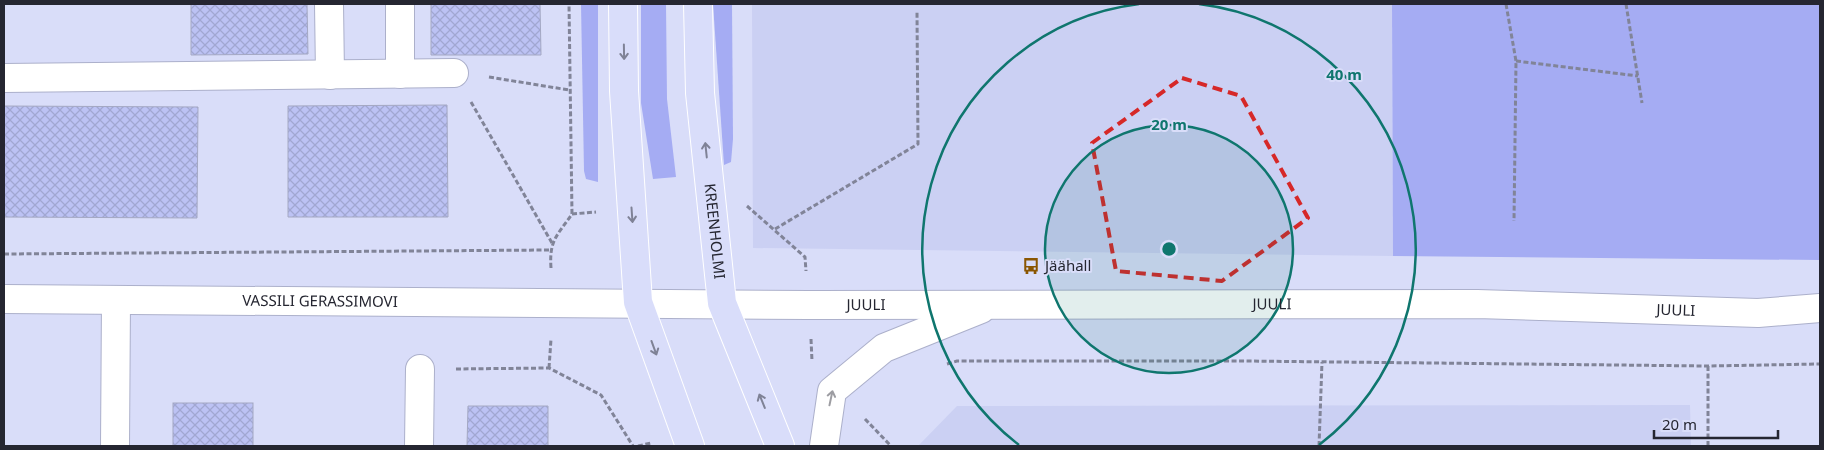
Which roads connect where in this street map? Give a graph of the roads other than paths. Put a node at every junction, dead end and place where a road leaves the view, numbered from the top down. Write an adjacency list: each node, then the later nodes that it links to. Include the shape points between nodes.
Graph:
1 (329, 4): 7 (street)
2 (400, 4): 6 (street)
3 (623, 4): 11 (main road, one-way to 11, via 624,91)
4 (698, 4): 12 (main road, KREENHOLMI, one-way to 4, via 700,93)
5 (454, 73): 6 (street)
6 (400, 74): 7 (street)
7 (330, 75): 8 (street)
8 (4, 78)
9 (4, 299): 10 (street, VASSILI GERASSIMOVI)
10 (116, 300): 11 (street, VASSILI GERASSIMOVI); 16 (street)
11 (638, 302): 12 (street, JUULI); 18 (main road, one-way to 18)
12 (722, 303): 13 (street, JUULI); 19 (main road, KREENHOLMI, one-way to 12)
13 (996, 303): 14 (street, JUULI, via 1477,304 1758,313); 20 (street, one-way to 13, via 832,391 884,348)
14 (1820, 308)
15 (420, 369): 17 (street)
16 (115, 446)
17 (420, 446)
18 (690, 446)
19 (780, 446)
20 (824, 446)

